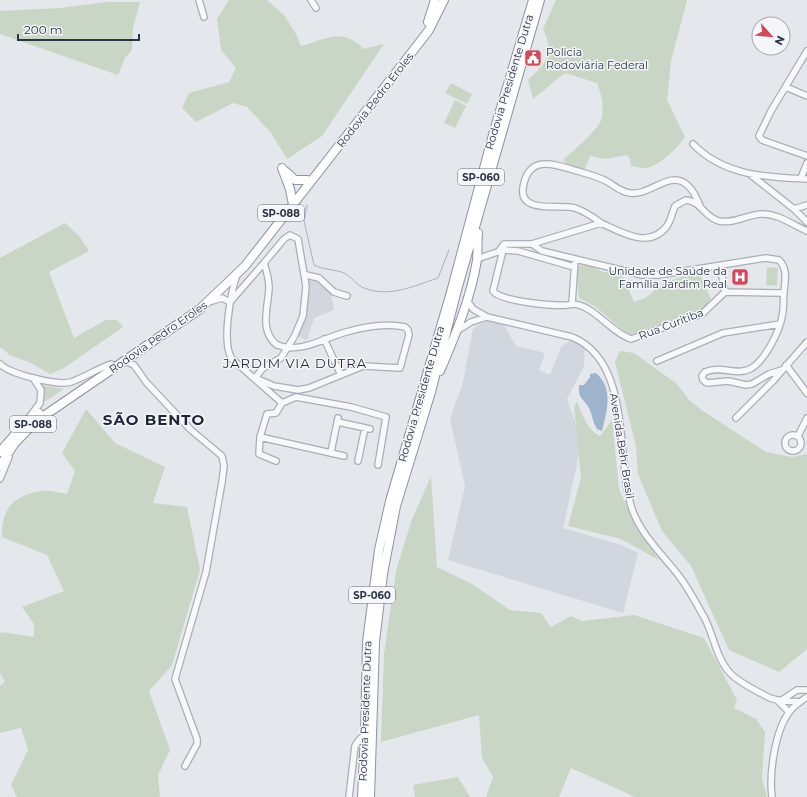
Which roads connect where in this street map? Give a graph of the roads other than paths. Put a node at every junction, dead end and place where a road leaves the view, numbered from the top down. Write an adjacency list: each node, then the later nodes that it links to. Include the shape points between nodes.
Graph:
1 (199, 0): 8 (street)
2 (311, 0): 7 (street)
3 (435, 0): 17 (highway, Rodovia Pedro Eroles / SP-088, via 423,33)
4 (444, 0): 34 (highway, Rodovia Pedro Eroles / SP-088, via 429,30)
5 (533, 0): 82 (highway, Rodovia Presidente Dutra / SP-060, via 494,131 384,529 373,587 367,642)
6 (540, 0): 22 (highway, Rodovia Presidente Dutra / SP-060)
7 (316, 8)
8 (204, 17)
9 (807, 51): 10 (street)
10 (786, 87): 11 (street); 13 (street, via 759,136 762,140)
11 (807, 96)
12 (693, 144): 15 (street, via 712,161)
13 (807, 156)
14 (807, 163): 16 (street)
15 (750, 175): 16 (street); 21 (street)
16 (804, 178)
17 (307, 180): 18 (highway, Rodovia Pedro Eroles / SP-088); 18 (highway, via 296,180 282,168)
18 (292, 200): 53 (highway, Rodovia Pedro Eroles / SP-088, via 242,264 212,293 183,316)
19 (807, 205): 21 (street)
20 (700, 206): 24 (street, via 689,200 678,203 667,226 662,232 651,237 632,237); 24 (street, via 690,188 677,181 668,181 638,193 630,193 599,178 551,163 537,165 530,171 522,189 527,202 536,206 573,208); 25 (street, via 717,221 731,222 768,214)
21 (794, 209): 23 (street)
22 (480, 213): 29 (highway); 60 (highway, Rodovia Presidente Dutra / SP-060)
23 (807, 222)
24 (601, 223): 26 (street)
25 (807, 231)
26 (532, 244): 27 (street); 28 (street); 30 (street, via 542,251)
27 (502, 248): 28 (street); 29 (street); 42 (street, via 493,288 495,294 554,306)
28 (534, 255): 33 (street)
29 (477, 259): 39 (highway)
30 (575, 259): 32 (street, via 622,268 642,275); 33 (street)
31 (264, 263): 35 (street, via 284,239 292,235 298,239); 40 (street); 48 (street, via 269,289 267,332 277,345)
32 (720, 266): 36 (street); 37 (street, via 770,258 779,260 785,270)
33 (574, 267): 42 (street)
34 (237, 274): 40 (street); 41 (highway, Rodovia Pedro Eroles / SP-088)
35 (306, 275): 38 (street, via 319,278 334,292); 48 (street, via 306,296 302,316)
36 (725, 292): 37 (street); 42 (street, Rua Curitiba, via 702,314 631,339 596,315 577,304)
37 (784, 293): 44 (street)
38 (347, 296)
39 (467, 299): 43 (street, via 473,309); 45 (highway)
40 (230, 302): 41 (street, via 216,298); 59 (street, via 229,354 236,364)
41 (208, 303): 49 (highway, Rodovia Pedro Eroles / SP-088)
42 (572, 304)
43 (487, 317): 45 (street, via 471,322); 79 (street, Avenida Behr Brasil, via 572,337 582,341 597,355 614,390 629,496 640,526 687,587 709,626 718,653 732,675)
44 (780, 324): 51 (street, via 723,333); 56 (street, via 767,351 752,368 739,372 714,369 702,376 707,383 728,381 746,385)
45 (456, 331): 60 (highway)
46 (324, 339): 48 (street, via 298,348); 57 (street); 57 (street, via 357,329 387,326 405,327 408,330 403,362 399,368 363,366)
47 (807, 342): 55 (street)
48 (288, 348): 59 (street, via 279,360 264,368)
49 (137, 352): 50 (highway, Rodovia Pedro Eroles / SP-088); 54 (street)
50 (124, 361): 54 (street); 66 (highway, Rodovia Pedro Eroles / SP-088, via 48,413)
51 (657, 361)
52 (0, 364): 58 (street)
53 (111, 364): 58 (street, via 69,382); 65 (highway, Rodovia Pedro Eroles / SP-088)
54 (134, 365): 83 (street, via 146,382 191,430 222,456 224,462 206,572 175,679 197,739 197,744)
55 (786, 365): 56 (street); 61 (street)
56 (782, 370): 63 (street)
57 (341, 375): 59 (street, via 298,390 274,386)
58 (33, 378): 65 (street, via 41,390 40,400)
59 (255, 378): 62 (street)
60 (431, 392): 86 (highway, Rodovia Presidente Dutra / SP-060, via 396,506 383,574 374,642)
61 (807, 394)
62 (282, 403): 68 (street, via 276,413 268,414); 74 (street, via 296,397 386,416)
63 (736, 418)
64 (807, 418): 67 (street)
65 (24, 424): 69 (highway, Rodovia Pedro Eroles / SP-088)
66 (23, 434): 75 (highway, Rodovia Pedro Eroles / SP-088); 76 (street, via 10,455)
67 (798, 436)
68 (260, 437): 70 (street); 72 (street, via 259,454)
69 (0, 452)
70 (331, 452): 71 (street); 73 (street, via 338,420 368,429)
71 (344, 456)
72 (276, 461)
73 (358, 461)
74 (378, 465)
75 (0, 466)
76 (0, 479)
77 (807, 690): 79 (street, via 797,690)
78 (807, 697): 80 (street)
79 (779, 700): 80 (street); 81 (street)
80 (800, 702): 81 (street)
81 (789, 712): 87 (street, via 780,732 775,753)
82 (365, 734): 84 (street, via 356,743); 85 (highway, Rodovia Presidente Dutra / SP-060)
83 (185, 766)
84 (349, 797)
85 (362, 797)
86 (370, 797)
87 (772, 797)

